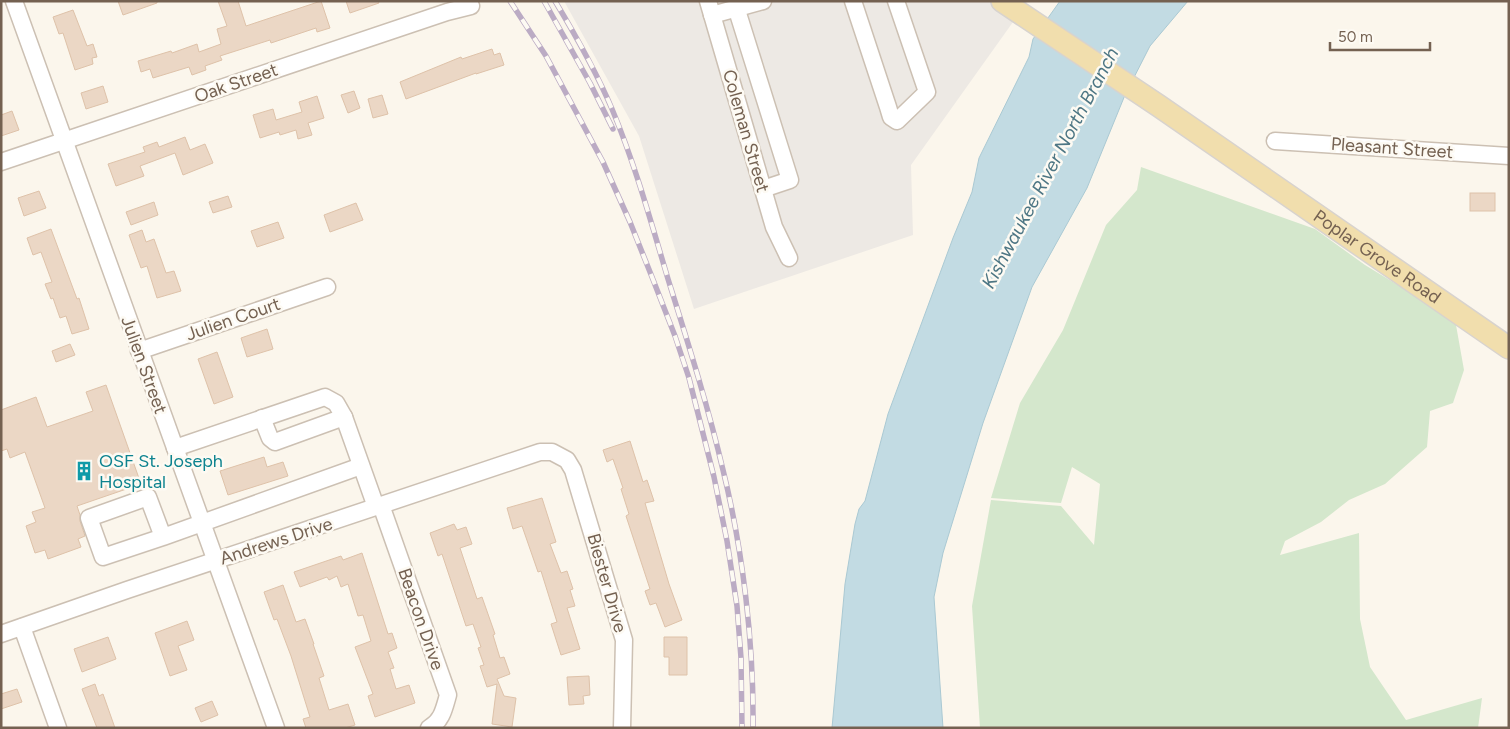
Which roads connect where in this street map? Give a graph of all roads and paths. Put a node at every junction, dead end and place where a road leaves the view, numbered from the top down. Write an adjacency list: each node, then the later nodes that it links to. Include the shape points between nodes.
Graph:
1 (14, 1): 10 (street, Julien Street)
2 (763, 1): 7 (street)
3 (853, 1): 4 (street, via 891,117 897,121 928,92)
4 (896, 1)
5 (470, 6): 10 (street, Oak Street)
6 (1009, 6): 16 (main road, Poplar Grove Road)
7 (736, 7): 8 (street); 13 (street, via 790,180)
8 (710, 8): 13 (street, Coleman Street)
9 (1275, 140): 11 (street, Pleasant Street)
10 (63, 141): 12 (street, Oak Street); 17 (street, Julien Street)
11 (1509, 156)
12 (1, 162)
13 (763, 189): 14 (street, Coleman Street, via 774,227)
14 (789, 258)
15 (327, 287): 17 (street, Julien Court)
16 (1509, 348)
17 (139, 351): 20 (street, Julien Street)
18 (344, 417): 19 (street, via 336,403 324,398); 19 (street, via 275,442); 22 (street, Beacon Drive)
19 (262, 418): 20 (street)
20 (175, 448): 24 (street, Julien Street)
21 (552, 452): 23 (street, Andrews Drive, via 540,452 500,464); 32 (street, Biester Drive, via 567,460 573,470 624,640)
22 (361, 466): 23 (street, Beacon Drive); 24 (street)
23 (378, 506): 26 (street, Andrews Drive); 31 (street, Beacon Drive, via 448,695 440,719)
24 (202, 523): 25 (street); 26 (street, Julien Street)
25 (163, 537): 25 (street, via 148,497 88,518 103,558)
26 (216, 560): 27 (street, Andrews Drive); 30 (street, Julien Street)
27 (22, 627): 28 (street, Andrews Drive); 29 (street)
28 (1, 634)
29 (58, 728)
30 (276, 728)
31 (428, 728)
32 (622, 728)

